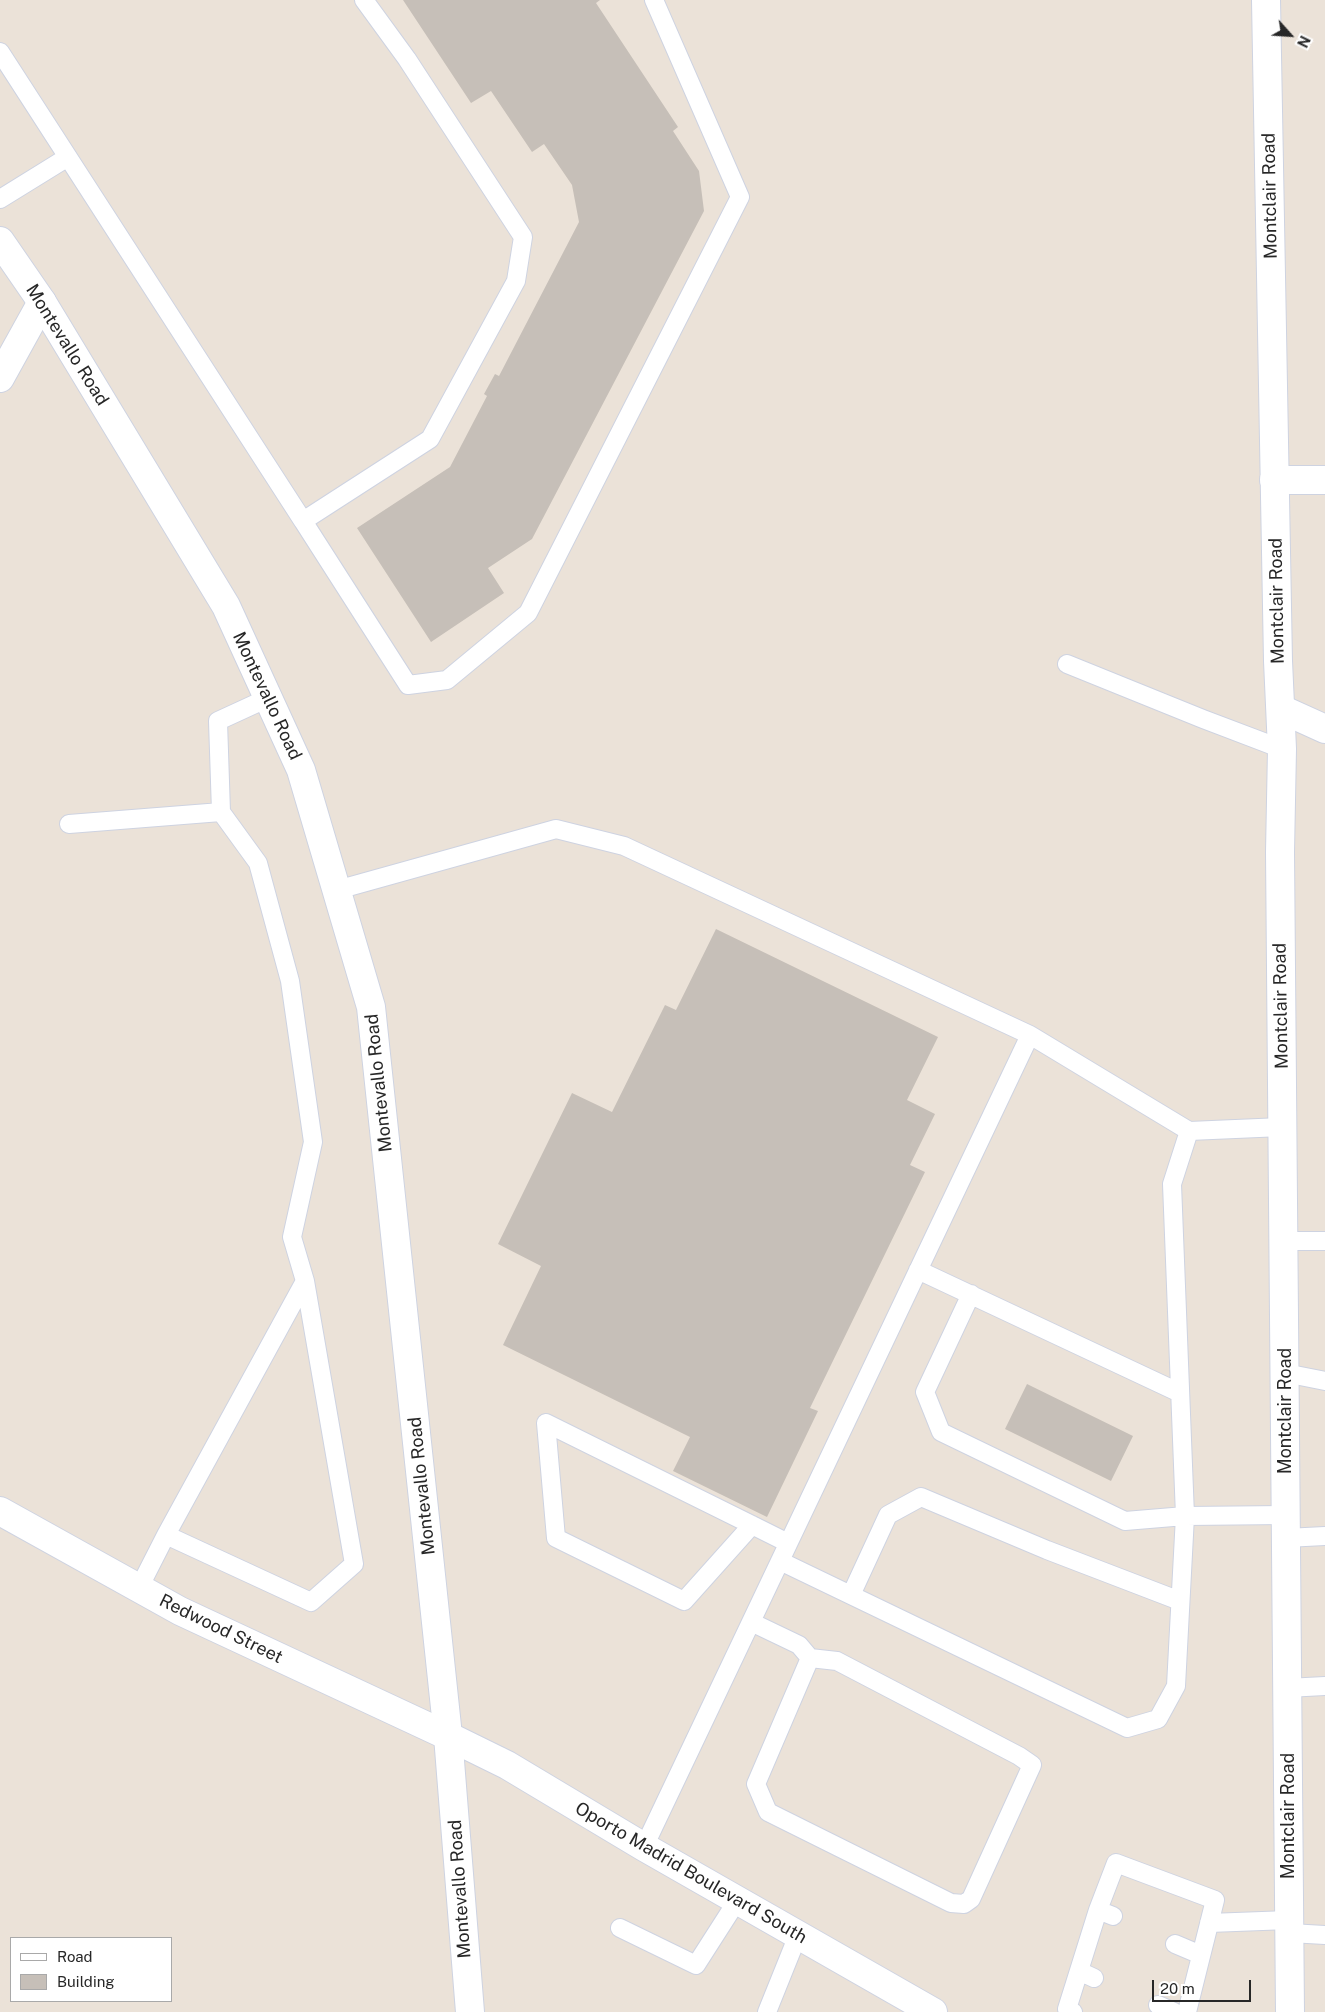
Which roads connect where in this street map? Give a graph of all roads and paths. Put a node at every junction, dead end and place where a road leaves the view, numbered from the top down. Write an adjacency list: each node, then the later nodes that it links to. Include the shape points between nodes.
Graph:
1 (364, 0): 12 (lane, via 407,59 523,237 516,281 430,439)
2 (654, 0): 12 (lane, via 740,197 528,613 448,680 408,685)
3 (1266, 0): 10 (main road, Montclair Road)
4 (0, 52): 5 (lane)
5 (68, 157): 6 (lane); 12 (lane)
6 (0, 199)
7 (0, 240): 8 (main road, Montevallo Road)
8 (42, 302): 9 (main road); 14 (main road, Montevallo Road, via 226,606)
9 (0, 378)
10 (1274, 480): 11 (main road); 15 (main road, Montclair Road)
11 (1325, 480)
12 (303, 520)
13 (1067, 664): 17 (lane)
14 (268, 698): 18 (lane, via 218,721); 20 (main road, Montevallo Road, via 301,770)
15 (1281, 709): 16 (main road); 17 (main road, Montclair Road)
16 (1325, 729)
17 (1282, 749): 22 (main road, Montclair Road)
18 (221, 812): 19 (lane); 27 (lane, via 258,863 290,981 313,1142 292,1237)
19 (69, 824)
20 (337, 890): 21 (lane, via 556,829 624,846); 47 (main road, Montevallo Road, via 371,1007)
21 (1030, 1035): 23 (lane); 26 (lane)
22 (1282, 1127): 23 (lane); 25 (main road, Montclair Road)
23 (1189, 1131): 31 (lane, via 1172,1184)
24 (1325, 1241): 25 (lane)
25 (1283, 1242): 29 (main road, Montclair Road)
26 (918, 1270): 28 (lane); 38 (lane)
27 (305, 1281): 36 (lane); 36 (lane, via 354,1564 311,1602)
28 (971, 1294): 31 (lane); 33 (lane, via 925,1392 940,1432 1125,1521)
29 (1285, 1373): 30 (lane); 35 (main road, Montclair Road)
30 (1325, 1381)
31 (1180, 1393): 33 (lane)
32 (0, 1511): 40 (main road, Redwood Street)
33 (1185, 1516): 35 (lane); 42 (lane)
34 (752, 1525): 34 (lane, via 589,1444 546,1423 556,1538 684,1601); 38 (lane)
35 (1286, 1527): 37 (lane); 46 (main road, Montclair Road)
36 (166, 1534): 40 (lane)
37 (1325, 1536)
38 (788, 1543): 39 (lane)
39 (780, 1561): 41 (lane); 43 (lane)
40 (139, 1588): 47 (main road, Redwood Street, via 180,1611)
41 (851, 1595): 42 (lane, via 888,1515 921,1497); 42 (lane, via 1128,1728 1158,1718 1176,1686)
42 (1180, 1601)
43 (751, 1622): 44 (lane, via 799,1645); 48 (lane)
44 (810, 1658): 44 (lane, via 756,1784 768,1812 950,1903 964,1904 971,1899 1032,1765 837,1661)
45 (1325, 1686): 46 (lane)
46 (1287, 1688): 51 (main road, Montclair Road)
47 (448, 1736): 48 (main road, Oporto Madrid Boulevard South, via 507,1766); 59 (main road, Montevallo Road)
48 (644, 1847): 49 (main road, Oporto Madrid Boulevard South)
49 (738, 1901): 52 (lane, via 696,1965); 53 (main road, Oporto Madrid Boulevard South)
50 (1209, 1923): 51 (lane); 56 (lane); 58 (lane, via 1215,1900 1116,1862 1087,1974)
51 (1289, 1926): 54 (lane); 62 (main road, Montclair Road)
52 (620, 1928)
53 (798, 1935): 57 (main road, Oporto Madrid Boulevard South); 60 (lane)
54 (1325, 1935)
55 (1175, 1944): 56 (lane)
56 (1201, 1955): 61 (lane)
57 (926, 2010)
58 (1069, 2011)
59 (470, 2012)
60 (767, 2012)
61 (1187, 2012)
62 (1290, 2012)

